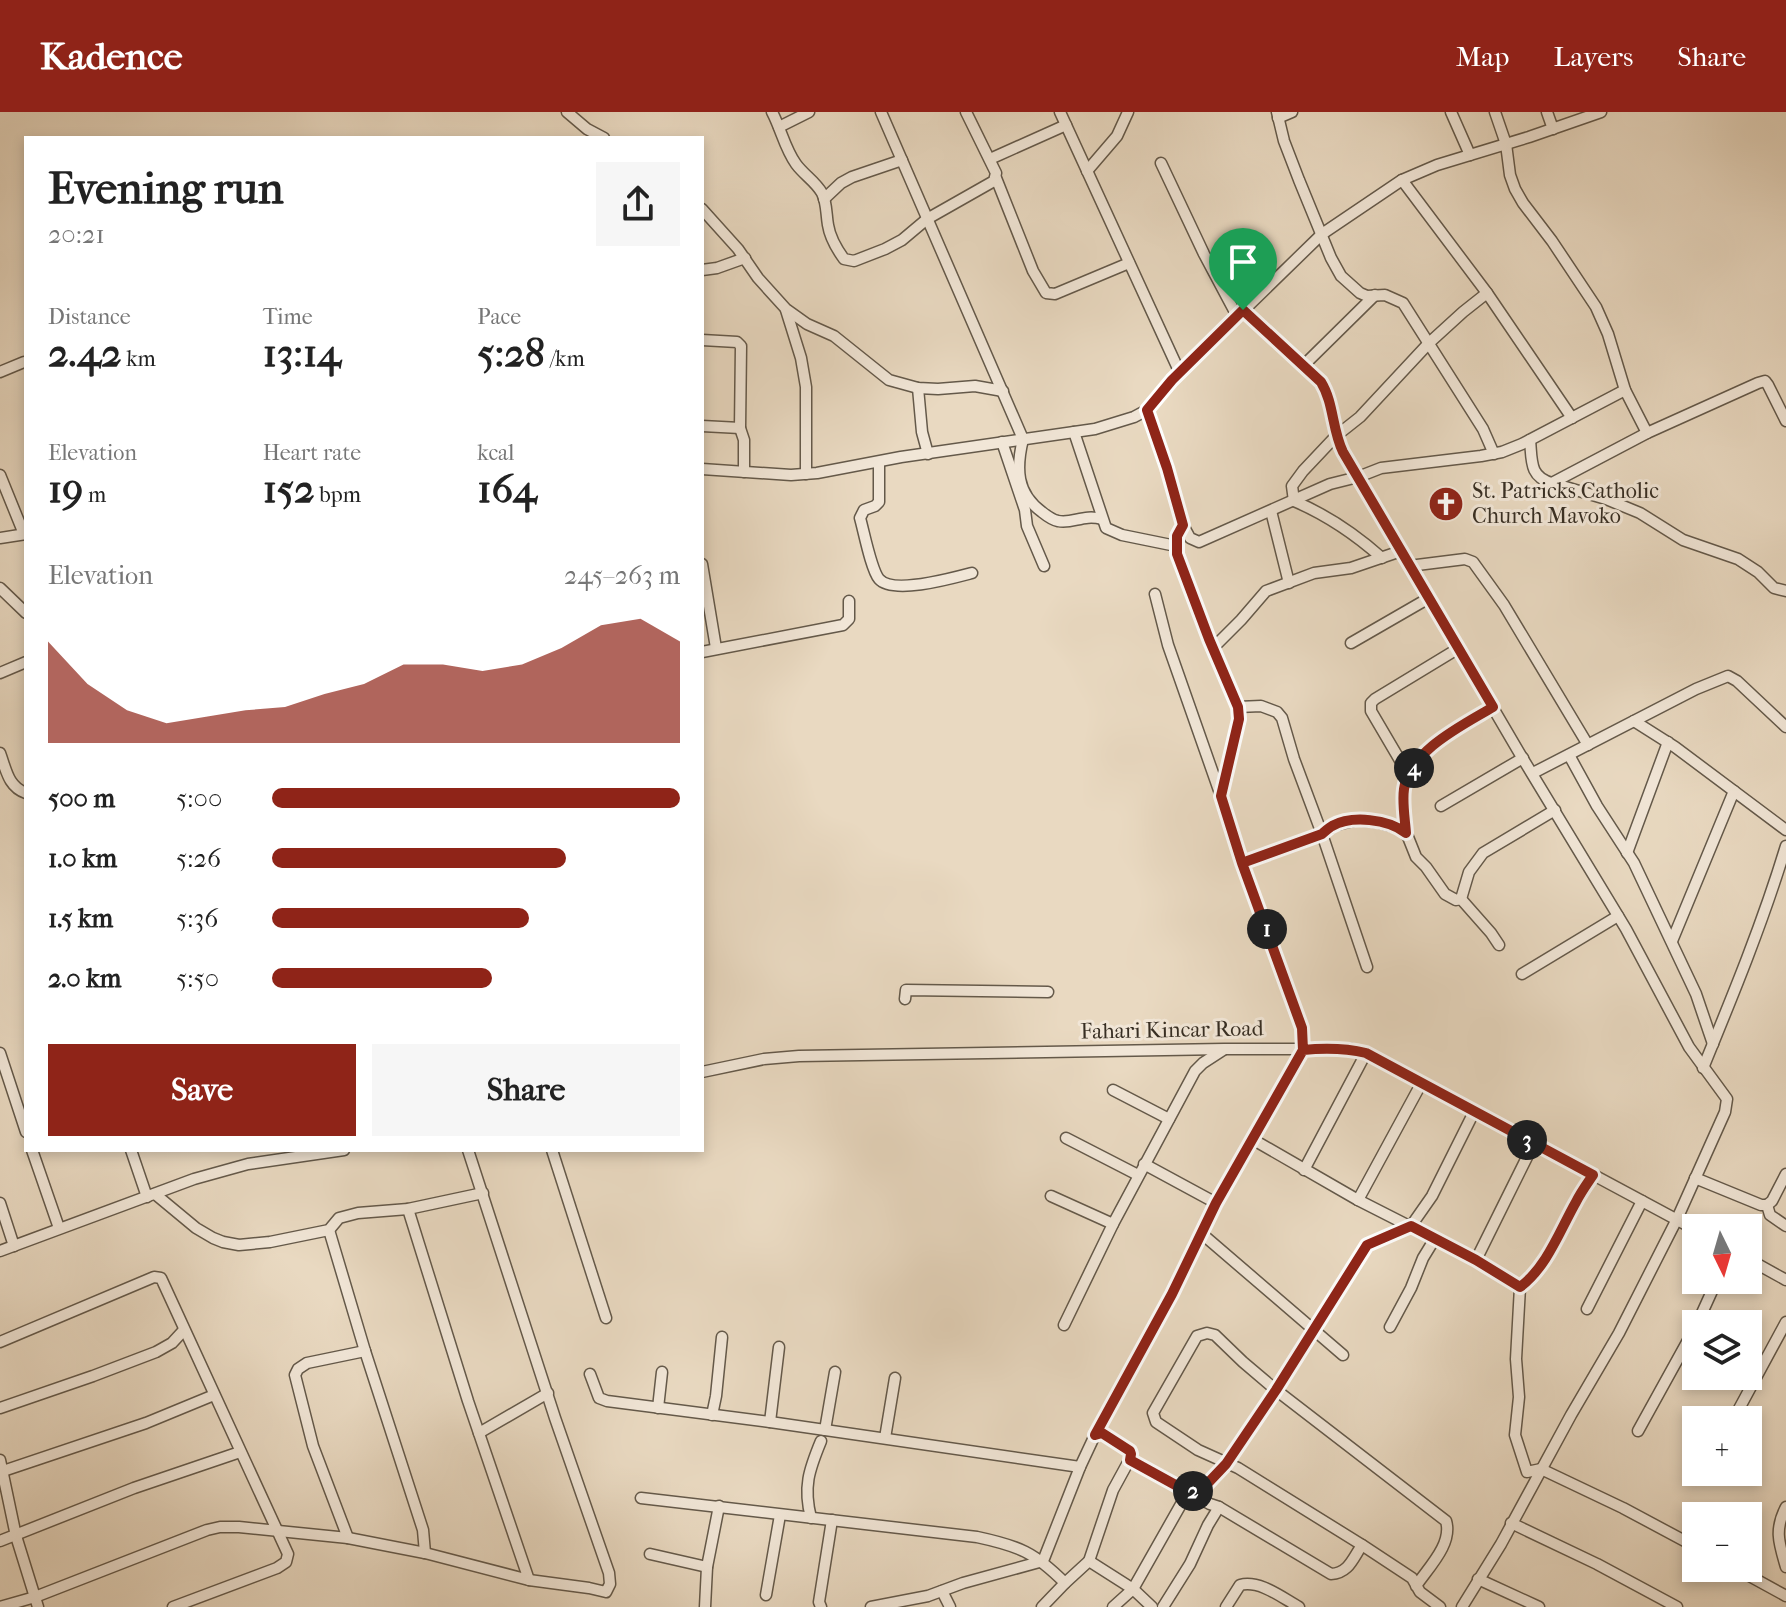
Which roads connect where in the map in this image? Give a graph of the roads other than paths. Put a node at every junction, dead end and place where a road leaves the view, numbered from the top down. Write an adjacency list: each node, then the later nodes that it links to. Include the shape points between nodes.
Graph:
1 (567, 112): 17 (street)
2 (772, 112): 15 (street)
3 (809, 112): 15 (street)
4 (881, 112): 21 (street)
5 (966, 112): 20 (street)
6 (1060, 112): 14 (street)
7 (1128, 112): 23 (street, via 1117,136)
8 (1292, 112): 13 (street)
9 (1451, 112): 19 (street)
10 (1495, 112): 18 (street)
11 (1547, 112): 16 (street)
12 (1601, 112): 16 (street)
13 (1277, 115): 29 (street)
14 (1066, 125): 20 (street); 23 (street)
15 (779, 127): 26 (street, via 795,163)
16 (1553, 129): 18 (street)
17 (600, 136)
18 (1506, 144): 19 (street); 44 (street, via 1515,189 1596,307)
19 (1470, 155): 25 (street)
20 (990, 159): 24 (street)
21 (902, 160): 26 (street, via 852,177); 28 (street)
22 (1161, 163): 36 (street, via 1204,254)
23 (1087, 171): 31 (street)
24 (996, 178): 28 (street); 31 (street, via 1046,293)
25 (1402, 180): 29 (street); 33 (street)
26 (824, 199): 28 (street, via 832,242 849,261 902,240)
27 (704, 211): 30 (street)
28 (927, 219): 45 (street)
29 (1322, 234): 34 (street, via 1341,276 1360,293); 36 (street)
30 (745, 258): 32 (street); 35 (street)
31 (1129, 263): 42 (street)
32 (704, 270)
33 (1487, 293): 38 (street); 47 (street)
34 (1375, 295): 38 (street, via 1403,303); 40 (street)
35 (786, 309): 43 (street, via 834,336 889,380); 62 (street, via 806,387)
36 (1240, 313): 40 (street); 42 (street)
37 (704, 340): 50 (street, via 741,346)
38 (1429, 343): 53 (street); 58 (street)
39 (24, 362): 41 (street)
40 (1304, 365): 53 (street, via 1328,397)
41 (0, 372)
42 (1180, 373): 46 (street)
43 (918, 388): 45 (street, via 975,386); 57 (street)
44 (1625, 390): 47 (street); 52 (street)
45 (1003, 391): 54 (street)
46 (1147, 410): 51 (street); 69 (street)
47 (1572, 418): 55 (street)
48 (1786, 421): 52 (street, via 1765,381)
49 (704, 426): 50 (street)
50 (740, 428): 61 (street)
51 (1074, 432): 54 (street); 68 (street)
52 (1647, 433): 65 (street)
53 (1336, 436): 64 (street); 66 (street, via 1294,482)
54 (1023, 439): 56 (street); 68 (street, via 1019,475 1031,504 1058,521)
55 (1530, 440): 58 (street); 65 (street, via 1537,476)
56 (1002, 442): 57 (street); 76 (street)
57 (928, 454): 59 (street)
58 (1494, 454): 64 (street, via 1393,465)
59 (879, 462): 62 (street); 78 (street, via 879,502 860,518 881,582 905,586)
60 (704, 469): 61 (street)
61 (744, 472): 62 (street)
62 (806, 474)
63 (0, 475): 70 (street)
64 (1358, 477): 66 (street); 74 (street)
65 (1552, 483): 82 (street, via 1640,513 1674,536 1738,559 1774,588)
66 (1294, 501): 67 (street); 75 (street, via 1321,512)
67 (1271, 511): 69 (street, via 1199,542); 80 (street)
68 (1102, 519): 73 (street, via 1112,532)
69 (1183, 525): 73 (street)
70 (24, 532)
71 (24, 534): 72 (street)
72 (0, 538)
73 (1176, 546): 89 (street)
74 (1401, 551): 75 (street); 77 (street)
75 (1382, 558): 80 (street)
76 (1044, 566)
77 (1409, 566): 84 (street); 99 (street, via 1473,562)
78 (972, 573)
79 (704, 576): 88 (street)
80 (1289, 583): 89 (street, via 1261,595)
81 (0, 588): 86 (street)
82 (1786, 591)
83 (1155, 594): 107 (street)
84 (1429, 598): 87 (street); 90 (street)
85 (849, 601): 88 (street, via 849,619 843,625)
86 (24, 611)
87 (1351, 643)
88 (716, 648): 91 (street)
89 (1213, 648): 94 (street)
90 (1459, 648): 95 (street); 104 (street, via 1371,703)
91 (704, 651)
92 (24, 663): 93 (street)
93 (0, 673)
94 (1238, 707): 107 (street); 112 (street, via 1261,706 1282,718)
95 (1493, 707): 102 (street); 104 (street, via 1434,745)
96 (1634, 721): 97 (street, via 1728,676); 98 (street); 99 (street)
97 (1786, 727)
98 (1668, 742): 105 (street); 114 (street)
99 (1588, 745): 101 (street)
100 (0, 753): 106 (street, via 15,788)
101 (1569, 755): 103 (street); 114 (street)
102 (1523, 758): 103 (street); 108 (street)
103 (1533, 773): 109 (street)
104 (1408, 774): 111 (street)
105 (1734, 791): 110 (street); 118 (street)
106 (24, 792)
107 (1221, 796): 115 (street)
108 (1441, 806)
109 (1555, 810): 116 (street, via 1483,853 1469,872); 117 (street)
110 (1786, 830)
111 (1406, 833): 112 (street, via 1357,820); 116 (street, via 1416,857 1445,894)
112 (1322, 834): 115 (street); 120 (street)
113 (1786, 846): 124 (street)
114 (1627, 853): 118 (street)
115 (1242, 863): 126 (street, via 1302,1028)
116 (1461, 899): 119 (street)
117 (1618, 916): 121 (street); 129 (street)
118 (1672, 941): 124 (street)
119 (1499, 945)
120 (1367, 967)
121 (1522, 974)
122 (1048, 992): 123 (street, via 906,990)
123 (905, 999)
124 (1713, 1044): 129 (street)
125 (1224, 1049): 126 (street, Fahari Kincar Road); 130 (street, Fahari Kincar Road, via 799,1056); 134 (street, via 1195,1071)
126 (1303, 1050): 128 (street, Fahari Kincar Road); 137 (street)
127 (0, 1053): 135 (street)
128 (1366, 1053): 131 (street, Fahari Kincar Road); 145 (street)
129 (1703, 1068): 149 (street, via 1727,1103)
130 (704, 1072)
131 (1421, 1084): 133 (street, Fahari Kincar Road); 153 (street)
132 (1113, 1090): 134 (street)
133 (1474, 1112): 138 (street, Fahari Kincar Road); 162 (street)
134 (1169, 1119): 144 (street)
135 (24, 1126)
136 (1066, 1138): 147 (street)
137 (1252, 1139): 145 (street); 156 (street)
138 (1534, 1143): 148 (street, Fahari Kincar Road); 170 (street)
139 (33, 1152): 164 (street)
140 (132, 1152): 151 (street)
141 (330, 1152): 151 (street, via 248,1164)
142 (469, 1152): 150 (street)
143 (553, 1152): 175 (street)
144 (1144, 1164): 147 (street); 156 (street)
145 (1304, 1170): 153 (street)
146 (1786, 1174): 157 (street)
147 (1138, 1175): 161 (street)
148 (1593, 1175): 154 (street, Fahari Kincar Road); 173 (street, via 1540,1266)
149 (1695, 1178): 157 (street); 159 (street)
150 (483, 1193): 158 (street); 192 (street)
151 (151, 1195): 164 (street); 165 (street, via 223,1242 270,1242)
152 (1051, 1196): 161 (street)
153 (1358, 1200): 162 (street)
154 (1642, 1201): 159 (street, Fahari Kincar Road); 174 (street)
155 (0, 1203): 168 (street)
156 (1216, 1203): 166 (street)
157 (1767, 1205): 163 (street, via 1770,1215)
158 (408, 1209): 165 (street, via 339,1218); 200 (street)
159 (1677, 1219): 160 (street, Fahari Kincar Road); 209 (street)
160 (1682, 1222)
161 (1113, 1224): 177 (street)
162 (1411, 1226): 167 (street); 179 (street, via 1367,1245)
163 (1786, 1226)
164 (59, 1228): 168 (street)
165 (329, 1230): 184 (street)
166 (1201, 1233): 179 (street); 202 (street)
167 (1434, 1240): 170 (street); 178 (street)
168 (14, 1246): 169 (street)
169 (0, 1251)
170 (1476, 1260): 173 (street)
171 (1762, 1267): 172 (street)
172 (1786, 1280)
173 (1520, 1287): 209 (street, via 1515,1435 1527,1472)
174 (1587, 1309)
175 (606, 1318)
176 (1786, 1322): 194 (street)
177 (1064, 1325)
178 (1390, 1327)
179 (1314, 1329): 186 (street); 191 (street)
180 (184, 1330): 182 (street, via 161,1278 154,1277); 193 (street); 195 (street, via 156,1352)
181 (722, 1337): 197 (street)
182 (0, 1342)
183 (779, 1347): 198 (street)
184 (365, 1351): 221 (street, via 307,1363 295,1375 313,1446); 225 (street, via 423,1530)
185 (1682, 1351): 199 (street)
186 (1343, 1355)
187 (662, 1372): 196 (street)
188 (835, 1372): 201 (street)
189 (590, 1374): 196 (street, via 599,1398)
190 (895, 1378): 203 (street)
191 (1276, 1390): 206 (street); 206 (street, via 1215,1335 1197,1336 1153,1413 1172,1434); 235 (street, via 1446,1521 1444,1545)
192 (548, 1393): 200 (street); 232 (street, via 610,1584 606,1592)
193 (214, 1395): 204 (street); 207 (street, via 146,1423)
194 (1741, 1406)
195 (0, 1408)
196 (658, 1408): 197 (street)
197 (712, 1415): 198 (street)
198 (770, 1422): 201 (street)
199 (1638, 1431)
200 (479, 1433): 232 (street)
201 (823, 1435): 203 (street); 216 (street, via 806,1487)
202 (1095, 1435): 205 (street, via 1102,1433 1130,1451); 208 (street)
203 (885, 1438): 208 (street)
204 (240, 1452): 219 (street); 220 (street)
205 (1130, 1460): 210 (street); 228 (street, via 1113,1490)
206 (1226, 1464): 210 (street); 224 (street)
207 (1, 1467): 220 (street)
208 (1080, 1467): 227 (street)
209 (1541, 1469): 218 (street); 222 (street)
210 (1190, 1493): 213 (street); 236 (street)
211 (641, 1498): 212 (street)
212 (719, 1506): 215 (street); 229 (street)
213 (1219, 1507): 224 (street, via 1331,1574 1345,1571); 250 (street)
214 (1786, 1507): 230 (street, via 1778,1521 1778,1540)
215 (780, 1515): 216 (street); 238 (street)
216 (811, 1518): 217 (street)
217 (832, 1520): 227 (street, via 977,1537); 244 (street)
218 (1511, 1523): 231 (street); 256 (street)
219 (277, 1530): 221 (street); 240 (street, via 207,1530); 242 (street, via 288,1554 284,1564)
220 (16, 1536): 223 (street); 240 (street)
221 (348, 1538): 225 (street)
222 (1682, 1540)
223 (0, 1541)
224 (1362, 1545): 235 (street)
225 (425, 1553): 232 (street)
226 (650, 1554): 229 (street)
227 (1043, 1561): 234 (street); 237 (street)
228 (1089, 1561): 234 (street); 236 (street)
229 (707, 1567): 243 (street)
230 (1786, 1567)
231 (1478, 1579): 254 (street); 255 (street)
232 (529, 1580)
233 (1760, 1582): 239 (street)
234 (1065, 1583): 247 (street)
235 (1416, 1586): 253 (street)
236 (1133, 1589): 248 (street); 249 (street)
237 (942, 1591): 245 (street); 246 (street)
238 (766, 1595)
239 (1786, 1596)
240 (37, 1602): 241 (street)
241 (0, 1607)
242 (173, 1607)
243 (705, 1607)
244 (821, 1607)
245 (871, 1607)
246 (950, 1607)
247 (1042, 1607)
248 (1113, 1607)
249 (1152, 1607)
250 (1163, 1607)
251 (1226, 1607): 252 (street, via 1240,1585 1249,1583)
252 (1299, 1607)
253 (1440, 1607)
254 (1462, 1607)
255 (1539, 1607)
256 (1677, 1607)

